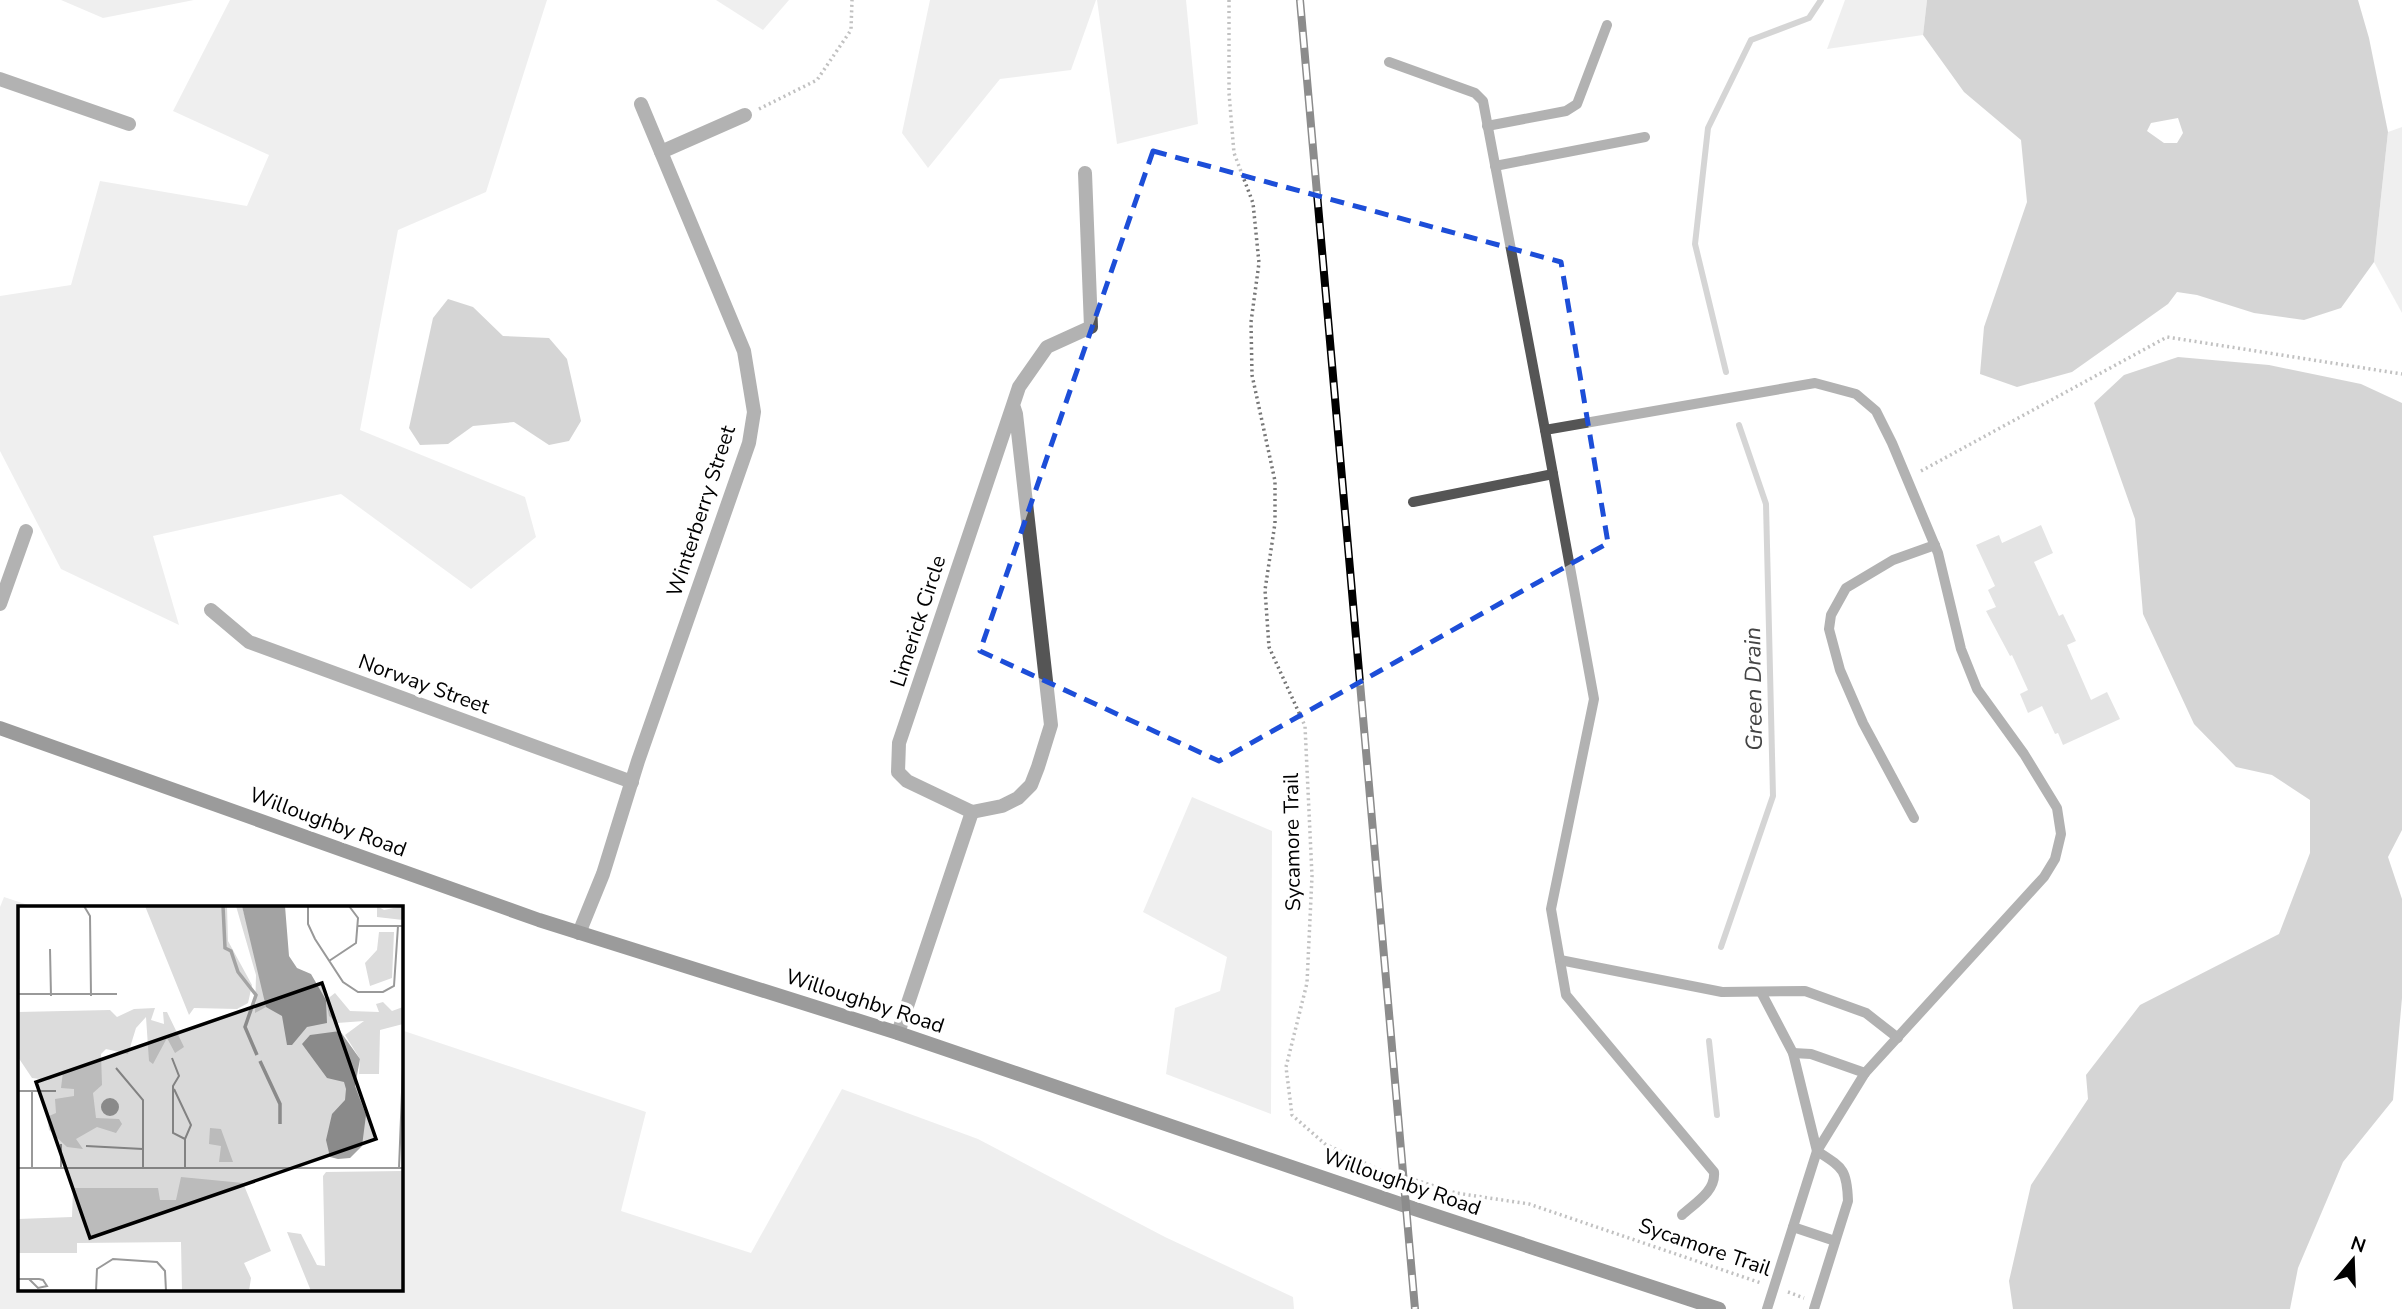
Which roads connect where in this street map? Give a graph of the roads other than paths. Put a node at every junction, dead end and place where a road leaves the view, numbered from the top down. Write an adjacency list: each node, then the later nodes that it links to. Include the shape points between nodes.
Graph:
1 (1607, 25): 7 (lane, via 1577,104 1566,111)
2 (1389, 62): 7 (lane, via 1475,93 1483,101)
3 (0, 79): 6 (street)
4 (641, 104): 9 (street, Winterberry Street)
5 (745, 115): 9 (street)
6 (129, 124)
7 (1488, 126): 10 (lane)
8 (1645, 137): 10 (lane)
9 (661, 152): 21 (street, Winterberry Street, via 744,351 754,412 749,443)
10 (1495, 166): 13 (lane)
11 (1085, 173): 12 (street, Limerick Circle, via 1091,327 1047,347 1019,387)
12 (1013, 405): 22 (street, via 1051,725 1031,785 1012,802); 22 (street, Limerick Circle, via 897,757 898,772 907,780)
13 (1545, 430): 14 (lane); 17 (lane, via 1815,383 1856,394 1876,411)
14 (1553, 474): 15 (lane); 25 (lane, via 1594,699 1551,909)
15 (1413, 502)
16 (26, 531): 18 (street)
17 (1935, 545): 23 (lane, via 1893,560 1846,588 1831,615 1829,629 1840,670 1863,723); 28 (lane, via 1961,649 1977,689 2057,808 2061,834 2055,859 2044,877)
18 (0, 604)
19 (211, 610): 21 (street, Norway Street, via 249,642)
20 (0, 728): 24 (street, Willoughby Road)
21 (632, 782): 24 (street, Winterberry Street)
22 (972, 812): 27 (street)
23 (1914, 818)
24 (579, 933): 27 (street, Willoughby Road)
25 (1560, 960): 26 (lane, via 1722,992); 32 (lane, via 1566,995 1714,1172 1710,1190)
26 (1761, 992): 28 (lane, via 1805,991 1866,1013); 29 (lane)
27 (898, 1033): 36 (street, Willoughby Road)
28 (1898, 1038): 30 (lane)
29 (1793, 1054): 30 (lane, via 1811,1054); 31 (lane)
30 (1865, 1073): 31 (lane)
31 (1817, 1151): 33 (lane); 34 (lane, via 1841,1167 1847,1183 1847,1201)
32 (1682, 1216)
33 (1794, 1227): 34 (lane); 37 (lane)
34 (1835, 1241): 35 (lane)
35 (1815, 1306)
36 (1719, 1309)
37 (1767, 1309)

